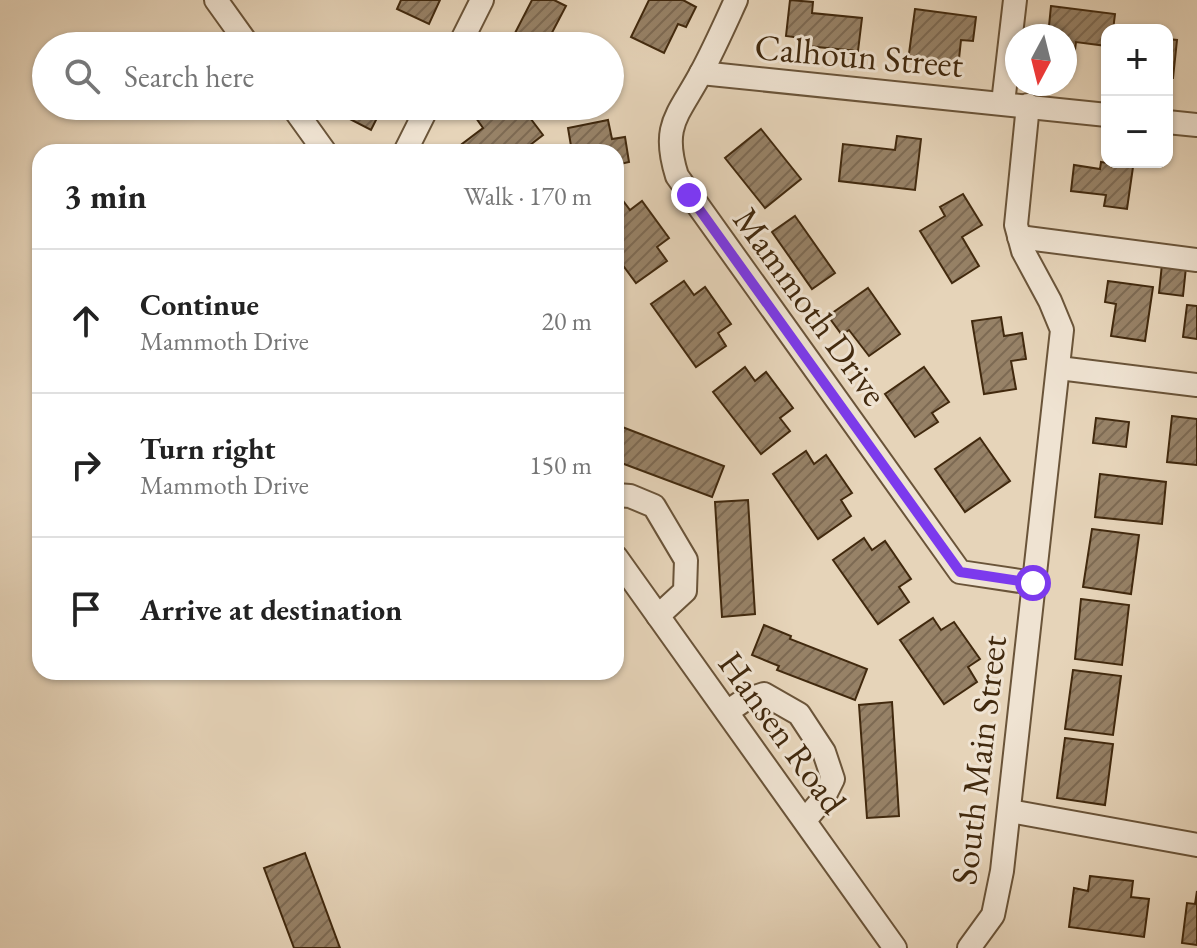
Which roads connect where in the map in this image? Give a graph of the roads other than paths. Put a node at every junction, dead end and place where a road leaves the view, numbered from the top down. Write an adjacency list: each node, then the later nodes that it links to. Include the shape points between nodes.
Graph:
1 (216, 0): 5 (street)
2 (482, 0): 6 (street)
3 (736, 0): 7 (street, Mammoth Drive)
4 (1015, 0): 8 (street)
5 (239, 32)
6 (466, 32)
7 (701, 73): 8 (street, Calhoun Street); 23 (street, Mammoth Drive, via 674,117 669,151 689,195 960,572)
8 (1003, 103): 9 (street, Calhoun Street)
9 (1028, 105): 10 (street, Calhoun Street); 17 (street, South Main Street)
10 (1101, 114)
11 (302, 120): 15 (street)
12 (421, 120): 16 (street)
13 (1173, 123): 14 (street)
14 (1197, 125)
15 (319, 144)
16 (409, 144)
17 (1019, 237): 18 (street); 19 (street, South Main Street, via 1062,330)
18 (1197, 260)
19 (1059, 368): 20 (street); 23 (street, South Main Street)
20 (1197, 385)
21 (624, 496): 24 (street, via 654,506 686,560 685,591)
22 (624, 568): 24 (street, Hansen Road)
23 (1033, 583): 26 (street, South Main Street)
24 (658, 616): 25 (street, Hansen Road)
25 (727, 712): 27 (street, Hansen Road); 27 (street, via 764,694 799,714 824,752 833,779)
26 (1010, 811): 28 (street); 30 (street, South Main Street, via 993,915)
27 (805, 820): 29 (street, Hansen Road)
28 (1197, 845)
29 (895, 948)
30 (969, 948)

